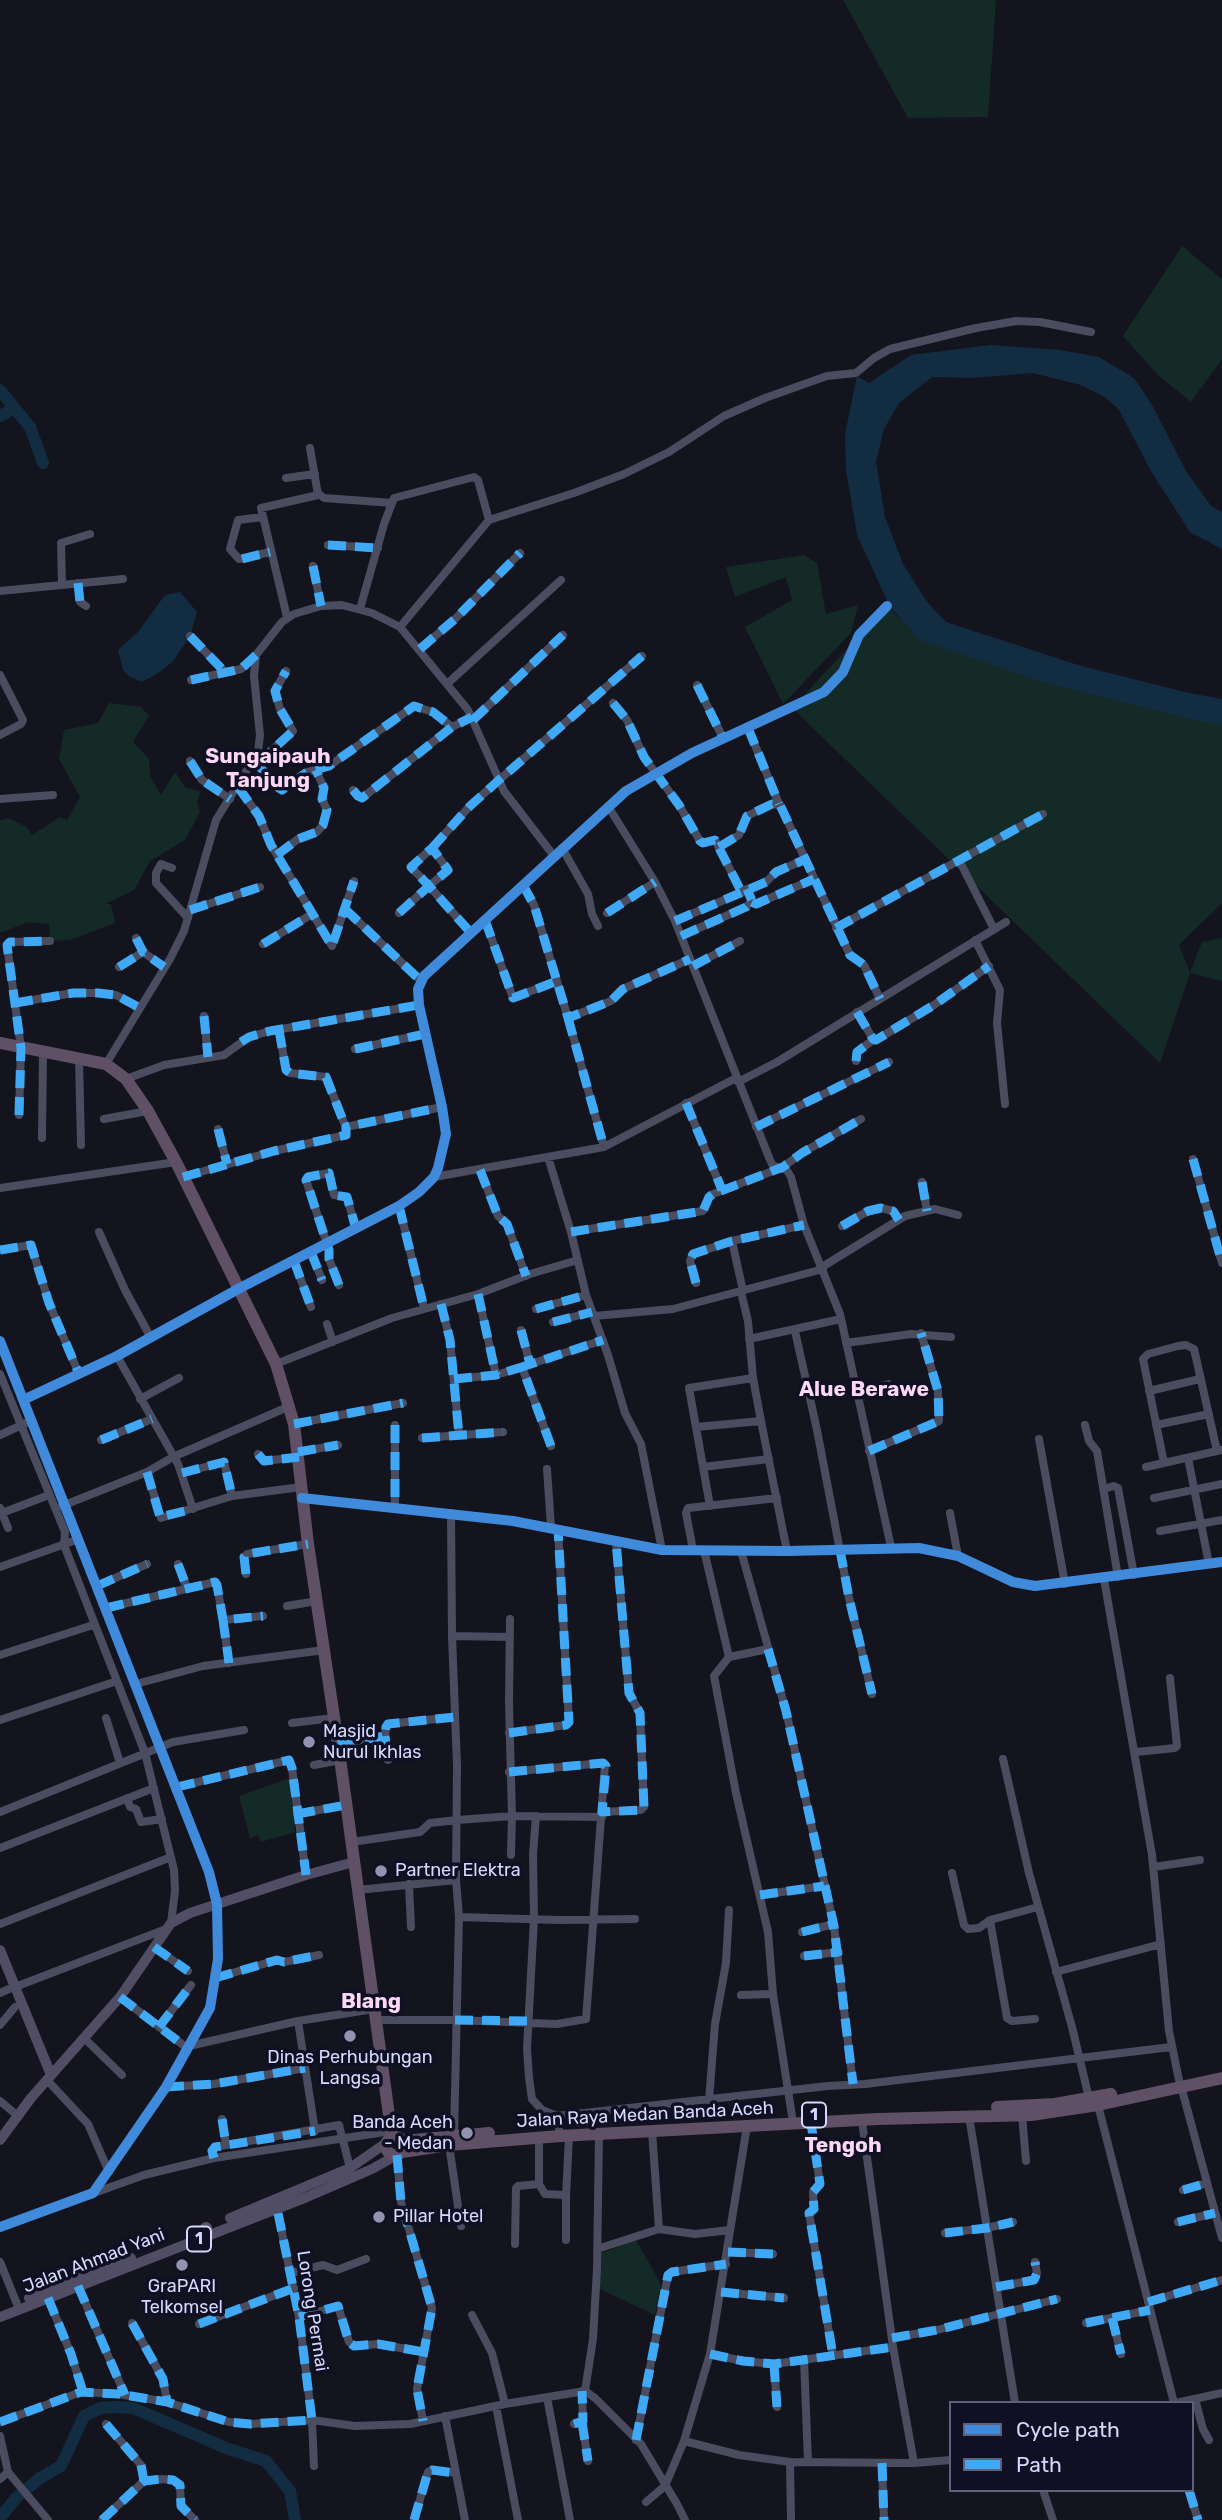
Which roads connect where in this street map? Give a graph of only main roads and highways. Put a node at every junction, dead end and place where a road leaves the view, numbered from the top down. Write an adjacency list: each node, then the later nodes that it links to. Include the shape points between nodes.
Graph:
1 (0, 1043): 2 (highway, via 106,1064 126,1079 176,1162 276,1364 294,1424)
2 (354, 1862): 7 (main road, via 190,1913 169,1926 120,1997); 13 (highway)
3 (0, 1950): 5 (main road)
4 (0, 1969): 5 (main road)
5 (8, 1990): 7 (main road); 7 (main road)
6 (1219, 2074): 8 (highway, Jalan Raya Medan Banda Aceh / 1)
7 (50, 2081): 11 (main road)
8 (1102, 2100): 9 (highway, Jalan Raya Medan Banda Aceh / 1); 9 (highway, Jalan Raya Medan Banda Aceh / 1, via 1022,2115)
9 (878, 2116): 10 (highway, Jalan Raya Medan Banda Aceh / 1, via 792,2116); 10 (highway, Jalan Raya Medan Banda Aceh / 1, via 862,2121 599,2134)
10 (561, 2129): 12 (highway, Jalan Raya Medan Banda Aceh / 1); 12 (highway, Jalan Raya Medan Banda Aceh / 1, via 539,2137)
11 (0, 2140)
12 (451, 2140): 13 (highway, Jalan Raya Medan Banda Aceh / 1)
13 (395, 2145): 14 (main road, Jalan Raya Medan Banda Aceh / 1); 14 (main road, Jalan Ahmad Yani / 1, via 372,2169)
14 (207, 2231): 15 (main road, Jalan Raya Medan Banda Aceh / 1); 15 (main road, Jalan Ahmad Yani / 1, via 48,2298)
15 (18, 2306): 16 (main road, Jalan Raya Medan Banda Aceh / 1); 17 (main road, Jalan Ahmad Yani / 1)
16 (0, 2309)
17 (0, 2317)

